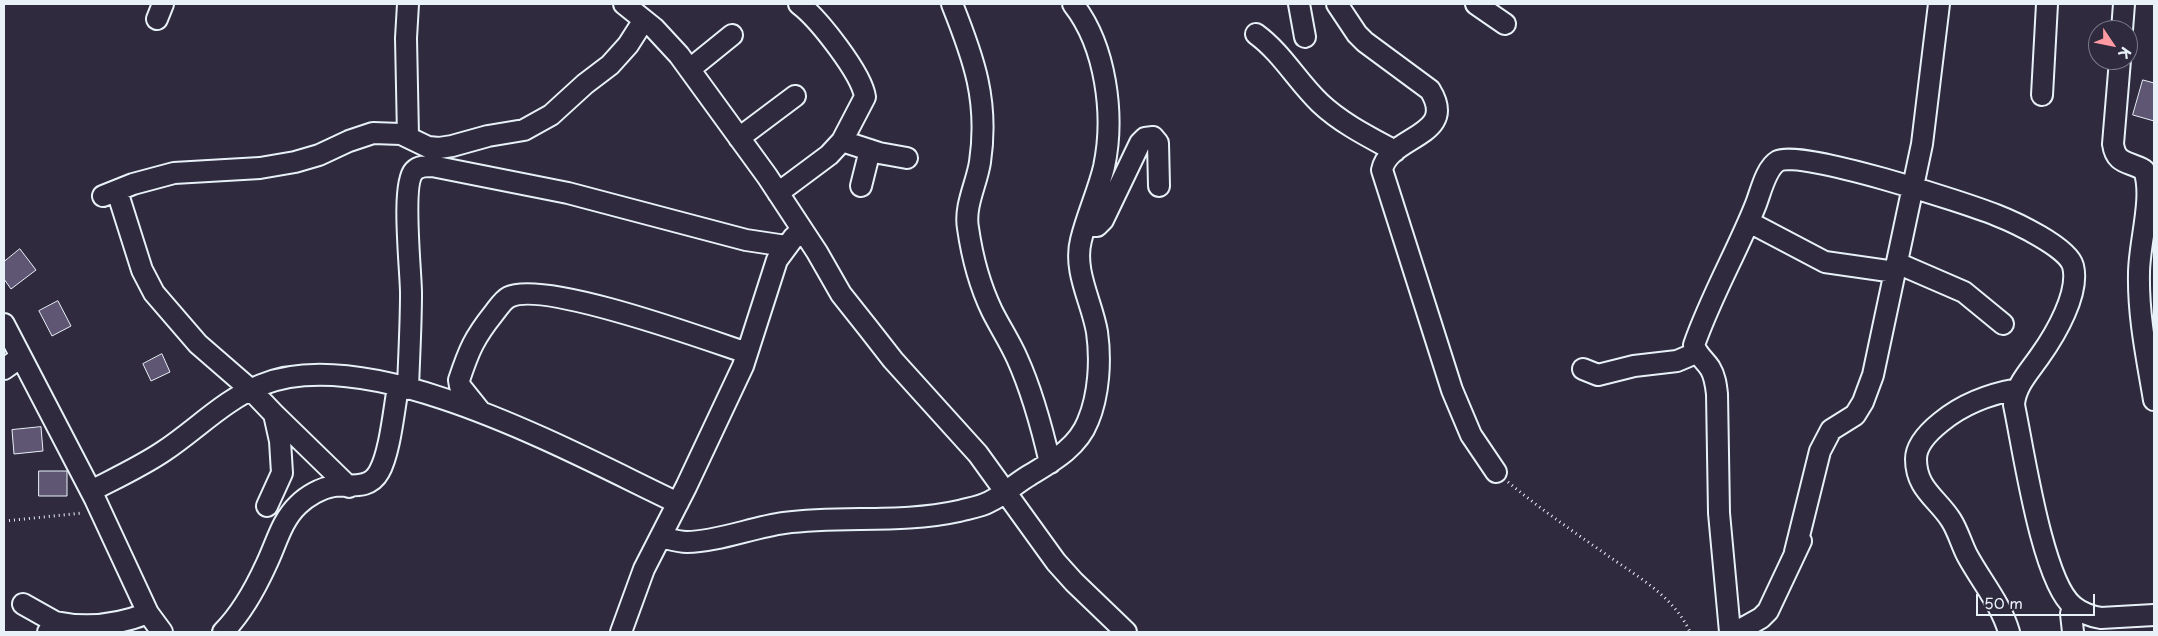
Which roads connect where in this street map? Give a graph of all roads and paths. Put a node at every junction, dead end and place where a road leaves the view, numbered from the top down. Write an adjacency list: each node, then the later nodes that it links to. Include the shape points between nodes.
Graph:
1 (408, 4): 22 (street)
2 (624, 4): 12 (street)
3 (799, 4): 24 (street, via 820,22 857,74 864,90 865,97)
4 (952, 4): 50 (street, via 971,53 983,113 980,164 968,212 971,247 986,298 1025,377)
5 (1074, 4): 33 (street, via 1095,40 1109,120 1104,165)
6 (1299, 4): 17 (street)
7 (1337, 4): 26 (street, via 1365,42 1430,90 1435,99 1438,108 1433,124)
8 (1476, 4): 14 (street)
9 (1939, 4): 30 (street, via 1922,144)
10 (2048, 4): 20 (street)
11 (2124, 4): 13 (street)
12 (644, 20): 18 (street); 22 (street, via 610,65 552,116 535,125 439,148 428,147)
13 (2123, 20)
14 (1505, 24)
15 (1256, 34): 26 (street, via 1276,51 1325,107)
16 (732, 35): 18 (street)
17 (1305, 37)
18 (690, 69): 23 (street)
19 (2119, 70): 47 (street, via 2114,153 2118,159 2144,170 2147,178 2139,276 2143,339)
20 (2042, 95)
21 (795, 96): 23 (street)
22 (408, 136): 46 (street, via 373,133 295,162 260,168 174,173 110,193 154,293 198,344)
23 (739, 138): 31 (street)
24 (842, 142): 25 (street); 31 (street, via 830,155)
25 (870, 150): 27 (street); 28 (street)
26 (1395, 151): 51 (street, via 1384,161 1382,170 1452,390 1472,435)
27 (907, 158)
28 (861, 186)
29 (1159, 186): 33 (street, via 1158,143 1153,138 1145,138 1103,220 1097,226)
30 (1912, 188): 32 (street, via 1830,165 1788,158 1770,167); 36 (street); 45 (street, via 2017,224 2068,256 2073,266 2072,294 2048,344)
31 (778, 193): 34 (street)
32 (1749, 222): 36 (street, via 1825,262); 40 (street, via 1700,327 1694,345)
33 (1086, 225): 50 (street, via 1079,253 1097,332 1096,391 1083,433 1071,448)
34 (802, 230): 35 (street); 54 (street, via 841,294 893,360 978,454)
35 (786, 246): 41 (street, via 777,260); 44 (street, via 763,244 568,194 421,166 410,179 407,223 411,293)
36 (1896, 268): 38 (street, via 1964,292); 61 (street, via 1864,402 1855,415 1831,430 1820,451)
37 (4, 324): 39 (street)
38 (2003, 324)
39 (14, 352): 42 (street); 53 (street)
40 (1696, 352): 43 (street, via 1677,361 1634,366 1598,375); 72 (street, via 1710,368 1717,394 1720,513)
41 (747, 353): 48 (street, via 608,308 533,293 517,294 508,297 479,332 459,380 460,386); 55 (street)
42 (4, 369)
43 (1583, 369)
44 (403, 388): 46 (street, via 348,376 320,375 292,377); 48 (street); 52 (street, via 379,472 365,484)
45 (2018, 389): 63 (street, via 2014,405 2041,537 2055,580); 74 (street, via 1969,403 1954,411 1926,437 1919,447 1916,461 1925,491 1952,523 2000,609)
46 (251, 390): 49 (street); 53 (street, via 226,404 165,451)
47 (2154, 400)
48 (480, 411): 55 (street)
49 (274, 414): 52 (street); 56 (street, via 282,473)
50 (1050, 463): 54 (street)
51 (1496, 472): 71 (path, via 1534,504 1661,594 1680,613)
52 (349, 487): 68 (street, via 324,489 296,506 284,523 253,592)
53 (91, 491): 57 (street)
54 (1006, 492): 60 (street, via 977,507 906,520 809,520 687,542); 70 (street, via 1056,562)
55 (678, 503): 60 (street)
56 (267, 506)
57 (101, 511): 59 (path); 64 (street)
58 (1817, 512): 61 (street)
59 (4, 521)
60 (661, 537): 69 (street, via 644,569)
61 (1795, 552): 73 (street, via 1768,611)
62 (24, 604): 66 (street)
63 (2073, 606): 65 (street, via 2101,618); 75 (street, via 2070,614)
64 (148, 613): 66 (street, via 122,622); 67 (street)
65 (2154, 615)
66 (52, 627)
67 (162, 632)
68 (223, 632)
69 (621, 632)
70 (1126, 632)
71 (1690, 632)
72 (1730, 632)
73 (1736, 632)
74 (2009, 632)
75 (2073, 632)

